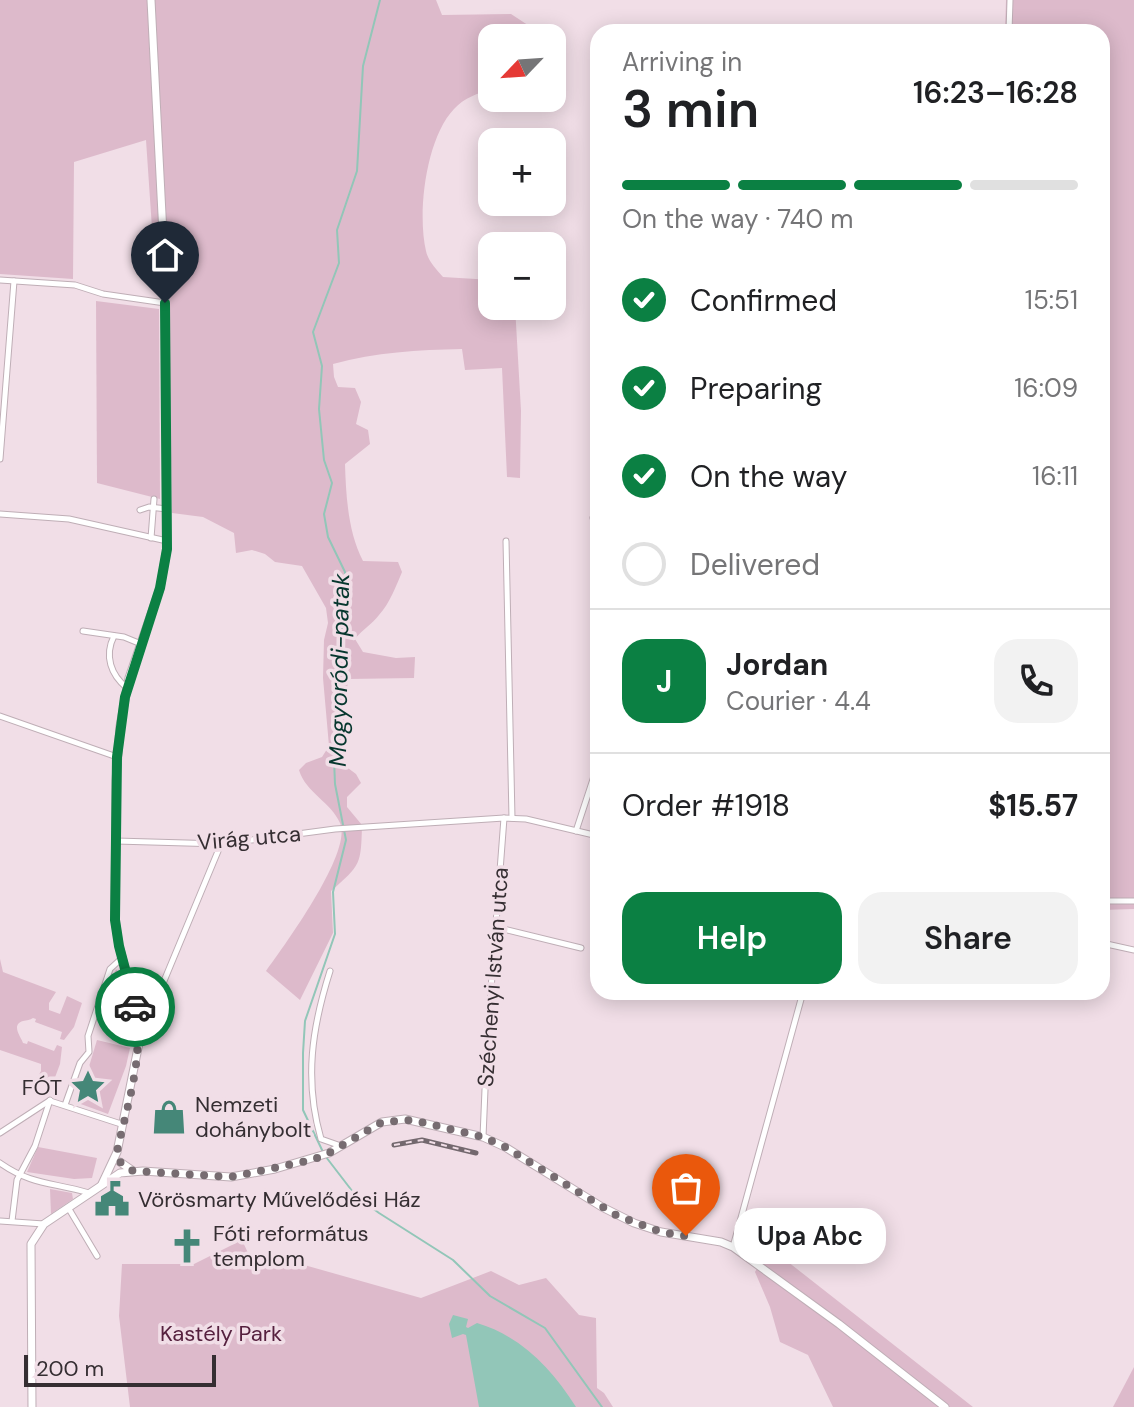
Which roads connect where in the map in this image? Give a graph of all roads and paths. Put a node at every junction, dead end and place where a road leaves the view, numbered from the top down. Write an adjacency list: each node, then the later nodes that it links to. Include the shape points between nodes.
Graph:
1 (151, 0): 6 (main road)
2 (1010, 0): 3 (street)
3 (1009, 24)
4 (0, 280): 5 (street)
5 (14, 281): 6 (street, via 75,285); 7 (street)
6 (165, 303): 11 (main road)
7 (2, 420): 8 (street)
8 (0, 459)
9 (154, 499): 10 (street)
10 (153, 508): 11 (street); 12 (street); 14 (street)
11 (167, 509): 15 (main road)
12 (140, 510)
13 (0, 514): 14 (street, via 69,519)
14 (151, 538): 15 (street)
15 (167, 541): 19 (main road, via 164,572)
16 (506, 541): 25 (street)
17 (83, 631): 18 (street)
18 (114, 636): 19 (street); 20 (street, via 110,664)
19 (141, 644): 20 (main road)
20 (127, 688): 22 (main road)
21 (0, 716): 22 (street)
22 (117, 757): 28 (main road)
23 (590, 788): 26 (street)
24 (504, 818): 25 (street, Virág utca); 29 (street, Virág utca, via 345,828); 32 (street, Széchenyi István utca)
25 (512, 818): 26 (street, Virág utca)
26 (576, 831): 27 (street, Virág utca)
27 (590, 834)
28 (116, 841): 29 (street, Virág utca); 36 (main road, via 115,920)
29 (221, 844): 39 (street, via 149,1017)
30 (1110, 901): 31 (street)
31 (1134, 901)
32 (495, 927): 34 (street); 44 (street, Széchenyi István utca)
33 (1110, 945): 35 (street)
34 (581, 948)
35 (1134, 950)
36 (122, 958): 39 (main road); 41 (street, via 110,969 88,1036 89,1052)
37 (330, 971): 45 (street, via 312,1042 313,1110 321,1139)
38 (801, 1000): 57 (street)
39 (138, 1022): 42 (main road, via 136,1063)
40 (50, 1100): 41 (street); 43 (street); 50 (street)
41 (65, 1105): 42 (street)
42 (121, 1124): 46 (main road)
43 (0, 1133)
44 (483, 1137): 45 (main road, via 397,1120 382,1122); 57 (main road, via 620,1217)
45 (342, 1146): 48 (main road, via 275,1169 231,1177)
46 (117, 1157): 48 (main road); 49 (main road, via 114,1168); 51 (main road)
47 (0, 1163): 50 (street)
48 (133, 1171): 49 (main road)
49 (120, 1173): 51 (main road)
50 (19, 1177): 52 (street); 55 (street)
51 (102, 1184): 52 (main road)
52 (90, 1193): 53 (main road)
53 (69, 1209): 56 (main road); 58 (street)
54 (0, 1221): 55 (street)
55 (12, 1221): 56 (street)
56 (44, 1224): 59 (main road, via 31,1244)
57 (733, 1247): 60 (main road)
58 (97, 1256)
59 (32, 1407)
60 (945, 1407)

